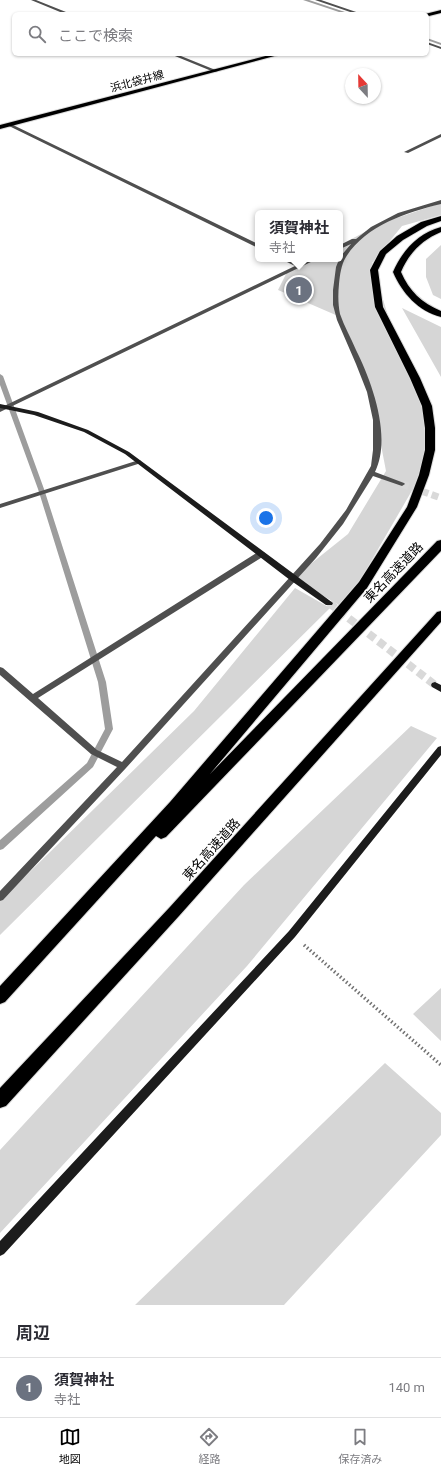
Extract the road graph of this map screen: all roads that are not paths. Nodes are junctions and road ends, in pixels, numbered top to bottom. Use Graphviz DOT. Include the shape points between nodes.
graph roads {
  1 [pos="33,0"];
  2 [pos="317,0"];
  3 [pos="441,11"];
  4 [pos="64,12"];
  5 [pos="354,12"];
  6 [pos="429,14"];
  7 [pos="429,44"];
  8 [pos="441,48"];
  9 [pos="177,56"];
  10 [pos="272,56"];
  11 [pos="216,71"];
  12 [pos="11,125"];
  13 [pos="1,126"];
  14 [pos="441,135"];
  15 [pos="406,152"];
  16 [pos="441,202"];
  17 [pos="441,218"];
  18 [pos="441,229"];
  19 [pos="364,236"];
  20 [pos="255,245"];
  21 [pos="343,246"];
  22 [pos="343,257"];
  23 [pos="290,262"];
  24 [pos="308,262"];
  25 [pos="341,262"];
  26 [pos="299,266"];
  27 [pos="441,314"];
  28 [pos="2,408"];
  29 [pos="139,462"];
  30 [pos="371,473"];
  31 [pos="402,484"];
  32 [pos="0,506"];
  33 [pos="441,544"];
  34 [pos="261,554"];
  35 [pos="293,578"];
  36 [pos="329,603"];
  37 [pos="441,615"];
  38 [pos="0,670"];
  39 [pos="32,698"];
  40 [pos="441,749"];
  41 [pos="123,766"];
  42 [pos="0,897"];
  43 [pos="0,998"];
  44 [pos="0,1100"];
  45 [pos="0,1250"];
  1 -- 4 [label="street"];
  2 -- 5 [label="street"];
  3 -- 6 [label="main road"];
  7 -- 8 [label="street"];
  9 -- 11 [label="street"];
  10 -- 11 [label="main road, 浜北袋井線"];
  11 -- 12 [label="main road, 浜北袋井線"];
  12 -- 13 [label="main road, 浜北袋井線"];
  12 -- 20 [label="street"];
  14 -- 15 [label="street"];
  16 -- 19 [label="street" via="423,206 382,223"];
  17 -- 43 [label="highway" via="424,224 400,238 384,253 374,270 379,307 427,406 430,450 412,507 363,585 175,806"];
  18 -- 27 [label="highway" via="415,243 402,258 397,272 402,285 416,301"];
  19 -- 21 [label="street"];
  19 -- 22 [label="street"];
  23 -- 26 [label="street"];
  24 -- 26 [label="street"];
  25 -- 30 [label="street" via="335,296 338,316 375,405 377,432 374,467"];
  26 -- 28 [label="street"];
  28 -- 29 [label="street" via="36,413 86,431"];
  29 -- 32 [label="street"];
  29 -- 34 [label="street"];
  30 -- 31 [label="street"];
  30 -- 35 [label="street" via="355,502 320,551"];
  33 -- 43 [label="highway, 東名高速道路"];
  34 -- 35 [label="street"];
  34 -- 39 [label="street"];
  35 -- 36 [label="street"];
  35 -- 41 [label="street"];
  37 -- 44 [label="highway, 東名高速道路" via="174,912"];
  38 -- 39 [label="street"];
  39 -- 41 [label="street" via="94,752"];
  40 -- 45 [label="street" via="292,934"];
  41 -- 42 [label="street"];
}
